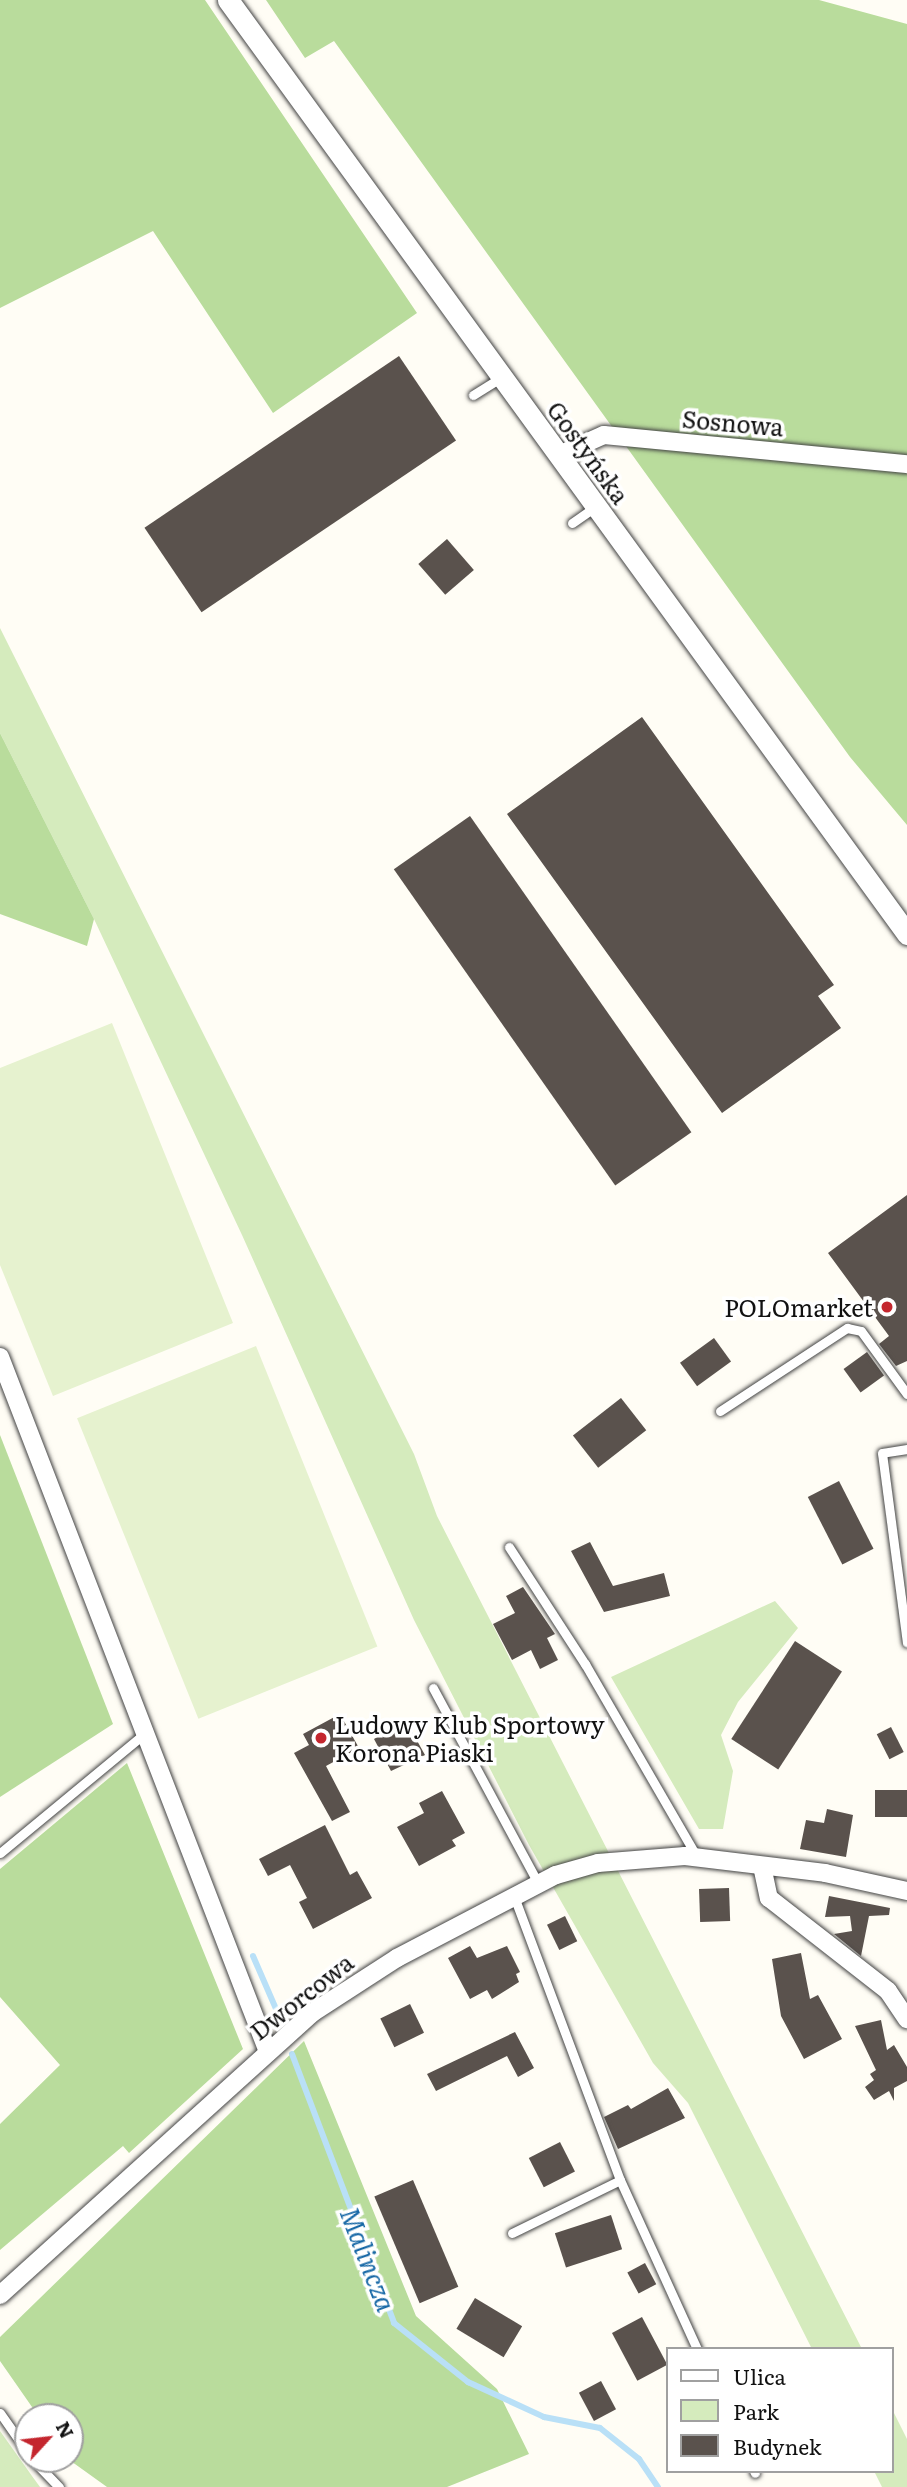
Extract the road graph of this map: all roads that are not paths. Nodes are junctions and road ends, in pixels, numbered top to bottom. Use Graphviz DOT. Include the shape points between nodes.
graph roads {
  1 [pos="228,0"];
  2 [pos="502,377"];
  3 [pos="473,395"];
  4 [pos="559,455"];
  5 [pos="907,464"];
  6 [pos="596,506"];
  7 [pos="572,523"];
  8 [pos="907,934"];
  9 [pos="0,1357"];
  10 [pos="907,1394"];
  11 [pos="720,1411"];
  12 [pos="907,1449"];
  13 [pos="509,1547"];
  14 [pos="906,1602"];
  15 [pos="907,1642"];
  16 [pos="433,1688"];
  17 [pos="145,1733"];
  18 [pos="0,1853"];
  19 [pos="697,1857"];
  20 [pos="762,1866"];
  21 [pos="538,1884"];
  22 [pos="907,1891"];
  23 [pos="513,1894"];
  24 [pos="907,2019"];
  25 [pos="268,2052"];
  26 [pos="620,2180"];
  27 [pos="512,2233"];
  28 [pos="0,2295"];
  29 [pos="696,2347"];
  30 [pos="0,2413"];
  31 [pos="14,2433"];
  32 [pos="46,2473"];
  33 [pos="59,2487"];
  1 -- 2 [label="street, Gostyńska"];
  2 -- 3 [label="lane"];
  2 -- 4 [label="street, Gostyńska"];
  4 -- 5 [label="street, Sosnowa" via="604,435"];
  4 -- 6 [label="street, Gostyńska"];
  6 -- 7 [label="lane"];
  6 -- 8 [label="street, Gostyńska"];
  9 -- 17 [label="street"];
  10 -- 11 [label="lane" via="861,1331 847,1328"];
  12 -- 14 [label="lane" via="882,1453"];
  13 -- 19 [label="lane" via="585,1664"];
  14 -- 15 [label="lane"];
  16 -- 21 [label="lane"];
  17 -- 18 [label="lane"];
  17 -- 25 [label="street"];
  19 -- 20 [label="street, Dworcowa"];
  19 -- 21 [label="street, Dworcowa" via="648,1856 598,1863"];
  20 -- 22 [label="street, Dworcowa" via="825,1873"];
  20 -- 24 [label="street" via="769,1898 888,1991"];
  21 -- 23 [label="street, Dworcowa"];
  23 -- 25 [label="street, Dworcowa" via="354,1983"];
  23 -- 26 [label="lane"];
  25 -- 28 [label="street, Dworcowa"];
  26 -- 27 [label="lane"];
  26 -- 29 [label="lane"];
  30 -- 31 [label="lane"];
  32 -- 33 [label="lane"];
}
